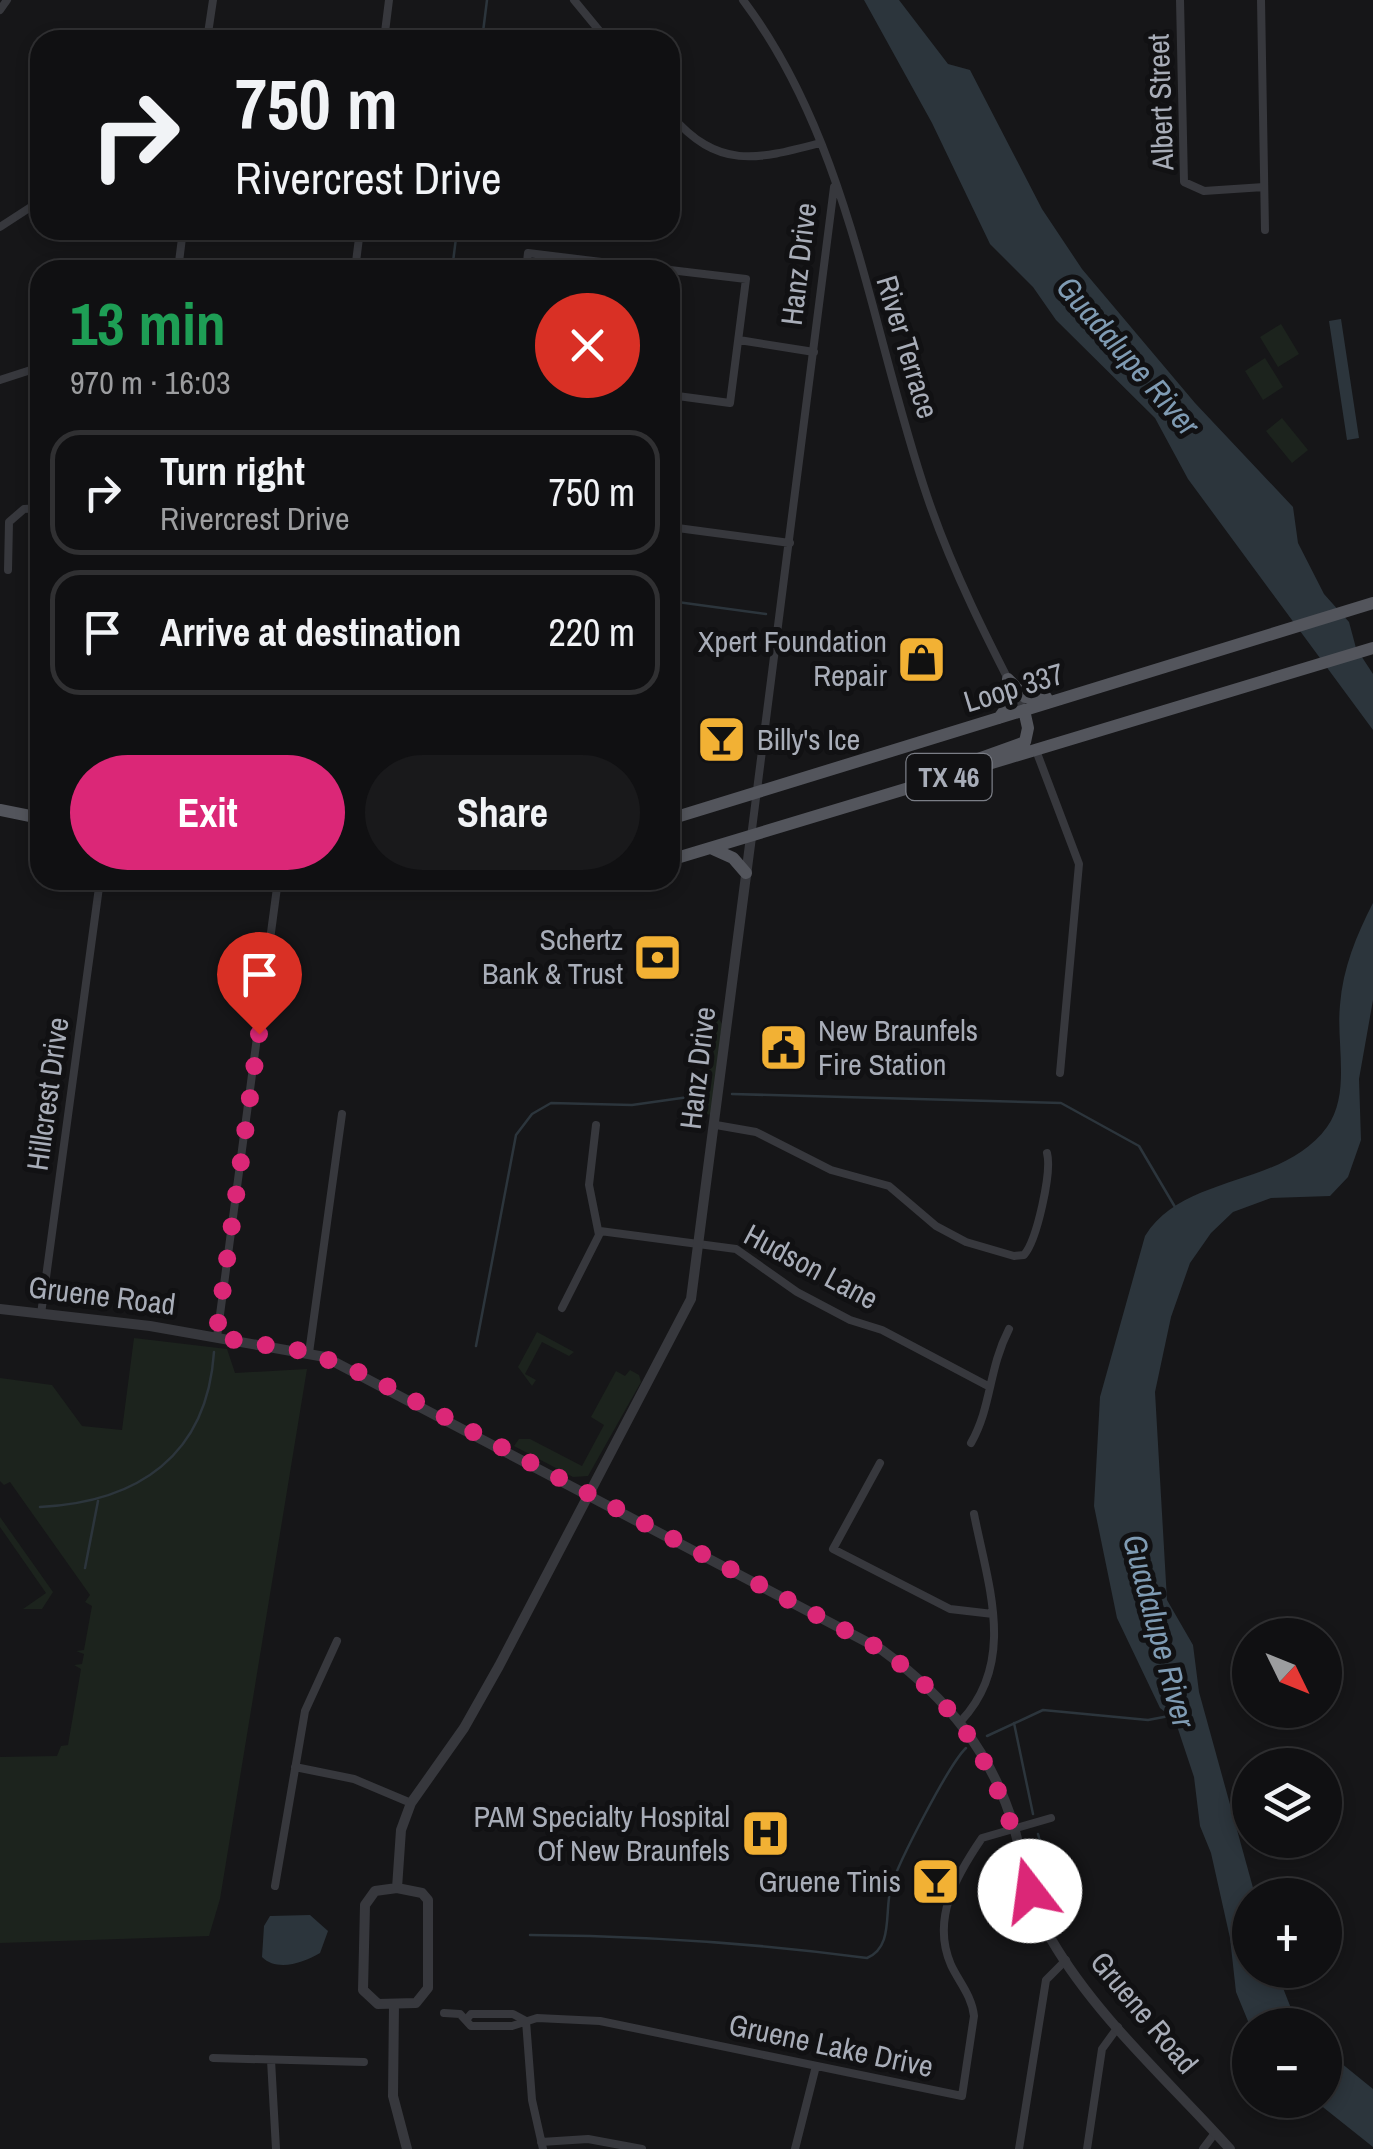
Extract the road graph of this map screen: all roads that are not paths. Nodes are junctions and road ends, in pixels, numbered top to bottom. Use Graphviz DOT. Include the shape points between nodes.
graph roads {
  1 [pos="8,0"];
  2 [pos="212,0"];
  3 [pos="389,0"];
  4 [pos="574,0"];
  5 [pos="743,0"];
  6 [pos="1180,0"];
  7 [pos="1261,0"];
  8 [pos="0,10"];
  9 [pos="209,30"];
  10 [pos="385,30"];
  11 [pos="600,30"];
  12 [pos="680,124"];
  13 [pos="820,143"];
  14 [pos="834,183"];
  15 [pos="1264,188"];
  16 [pos="30,207"];
  17 [pos="0,226"];
  18 [pos="1265,230"];
  19 [pos="527,260"];
  20 [pos="580,260"];
  21 [pos="680,272"];
  22 [pos="739,340"];
  23 [pos="814,352"];
  24 [pos="30,370"];
  25 [pos="0,380"];
  26 [pos="680,396"];
  27 [pos="30,509"];
  28 [pos="680,528"];
  29 [pos="790,544"];
  30 [pos="8,570"];
  31 [pos="1371,603"];
  32 [pos="1373,648"];
  33 [pos="1130,678"];
  34 [pos="1008,680"];
  35 [pos="1024,710"];
  36 [pos="999,718"];
  37 [pos="1037,752"];
  38 [pos="920,786"];
  39 [pos="760,790"];
  40 [pos="0,810"];
  41 [pos="30,816"];
  42 [pos="680,816"];
  43 [pos="751,837"];
  44 [pos="713,849"];
  45 [pos="680,857"];
  46 [pos="746,873"];
  47 [pos="99,890"];
  48 [pos="277,890"];
  49 [pos="1060,1073"];
  50 [pos="342,1114"];
  51 [pos="596,1124"];
  52 [pos="716,1124"];
  53 [pos="1046,1153"];
  54 [pos="600,1231"];
  55 [pos="700,1244"];
  56 [pos="562,1308"];
  57 [pos="0,1309"];
  58 [pos="41,1314"];
  59 [pos="1009,1328"];
  60 [pos="216,1337"];
  61 [pos="309,1352"];
  62 [pos="988,1386"];
  63 [pos="972,1443"];
  64 [pos="880,1463"];
  65 [pos="586,1495"];
  66 [pos="974,1514"];
  67 [pos="993,1614"];
  68 [pos="337,1641"];
  69 [pos="961,1721"];
  70 [pos="295,1767"];
  71 [pos="411,1803"];
  72 [pos="1051,1818"];
  73 [pos="1014,1826"];
  74 [pos="275,1886"];
  75 [pos="397,1888"];
  76 [pos="1066,1960"];
  77 [pos="394,2005"];
  78 [pos="444,2013"];
  79 [pos="526,2021"];
  80 [pos="1118,2027"];
  81 [pos="213,2058"];
  82 [pos="271,2060"];
  83 [pos="364,2062"];
  84 [pos="816,2066"];
  85 [pos="1216,2133"];
  86 [pos="542,2145"];
  87 [pos="276,2149"];
  88 [pos="407,2149"];
  89 [pos="642,2149"];
  90 [pos="796,2149"];
  91 [pos="1019,2149"];
  92 [pos="1086,2149"];
  93 [pos="1203,2149"];
  94 [pos="1230,2149"];
  1 -- 8 [label="street"];
  2 -- 9 [label="street"];
  3 -- 10 [label="street"];
  4 -- 11 [label="street"];
  5 -- 13 [label="street, River Terrace" via="778,52"];
  6 -- 15 [label="street, Albert Street" via="1184,182 1204,190"];
  7 -- 15 [label="street"];
  12 -- 13 [label="street" via="728,155 768,157"];
  13 -- 14 [label="street, River Terrace"];
  14 -- 23 [label="street, Hanz Drive"];
  14 -- 34 [label="street, River Terrace" via="926,494"];
  15 -- 18 [label="street"];
  16 -- 17 [label="street"];
  19 -- 20 [label="street" via="528,254"];
  21 -- 22 [label="street" via="746,280"];
  22 -- 23 [label="street"];
  22 -- 26 [label="street" via="730,403"];
  23 -- 29 [label="street, Hanz Drive"];
  24 -- 25 [label="street"];
  27 -- 30 [label="street" via="9,522"];
  28 -- 29 [label="street"];
  29 -- 39 [label="street, Hanz Drive"];
  31 -- 33 [label="main road, Loop 337 / TX 46"];
  32 -- 37 [label="main road, TX 46"];
  33 -- 34 [label="main road" via="1118,675 1036,700"];
  33 -- 35 [label="main road, Loop 337 / TX 46"];
  34 -- 35 [label="street, River Terrace"];
  34 -- 36 [label="main road" via="1007,707"];
  35 -- 36 [label="main road, Loop 337 / TX 46"];
  35 -- 38 [label="main road" via="1028,728 1020,746 934,773"];
  36 -- 39 [label="main road, Loop 337 / TX 46"];
  37 -- 38 [label="main road, TX 46"];
  37 -- 49 [label="street" via="1079,864"];
  38 -- 43 [label="main road, TX 46"];
  39 -- 42 [label="main road, Loop 337 / TX 46"];
  39 -- 43 [label="street, Hanz Drive"];
  40 -- 41 [label="main road"];
  43 -- 44 [label="main road, TX 46"];
  43 -- 46 [label="street, Hanz Drive"];
  44 -- 45 [label="main road, TX 46"];
  44 -- 46 [label="main road"];
  46 -- 52 [label="street, Hanz Drive"];
  47 -- 58 [label="street, Hillcrest Drive"];
  48 -- 60 [label="street"];
  50 -- 61 [label="street"];
  51 -- 54 [label="street" via="589,1180"];
  52 -- 53 [label="street" via="756,1132 831,1170 888,1186 940,1229 1014,1256 1031,1243 1048,1173"];
  52 -- 55 [label="street, Hanz Drive"];
  54 -- 55 [label="street, Hudson Lane"];
  54 -- 56 [label="street"];
  55 -- 62 [label="street, Hudson Lane" via="738,1250 796,1292"];
  55 -- 65 [label="street, Hanz Drive" via="686,1312"];
  57 -- 58 [label="street, Gruene Road"];
  58 -- 60 [label="street, Gruene Road"];
  59 -- 62 [label="street"];
  60 -- 61 [label="street, Gruene Road"];
  61 -- 65 [label="street, Gruene Road" via="368,1376"];
  62 -- 63 [label="street"];
  64 -- 67 [label="street" via="833,1548 950,1608"];
  65 -- 69 [label="street, Gruene Road" via="882,1650"];
  65 -- 71 [label="street, Hanz Drive" via="464,1728"];
  66 -- 67 [label="street"];
  67 -- 69 [label="street" via="995,1662"];
  68 -- 70 [label="street" via="308,1698"];
  69 -- 73 [label="street, Gruene Road" via="994,1774"];
  70 -- 71 [label="street" via="354,1778"];
  70 -- 74 [label="street"];
  71 -- 75 [label="street, Hanz Drive"];
  72 -- 73 [label="street, Gruene Lake Drive"];
  73 -- 76 [label="street, Gruene Road" via="1040,1920"];
  73 -- 84 [label="street, Gruene Lake Drive" via="982,1838 947,1900 945,1948 974,2016 962,2096"];
  75 -- 77 [label="street" via="376,1891 365,1906 364,1994"];
  75 -- 77 [label="street" via="428,1900 428,1988 419,2001"];
  76 -- 80 [label="street, Gruene Road"];
  76 -- 91 [label="street" via="1043,1990"];
  77 -- 88 [label="street" via="393,2096"];
  78 -- 79 [label="street, Gruene Lake Drive"];
  79 -- 84 [label="street, Gruene Lake Drive" via="615,2023"];
  79 -- 86 [label="street"];
  80 -- 85 [label="street, Gruene Road"];
  80 -- 92 [label="street" via="1102,2049"];
  81 -- 82 [label="street"];
  82 -- 83 [label="street"];
  82 -- 87 [label="street"];
  84 -- 90 [label="street"];
  85 -- 93 [label="street"];
  85 -- 94 [label="street, Gruene Road"];
  86 -- 89 [label="street" via="588,2139"];
}
